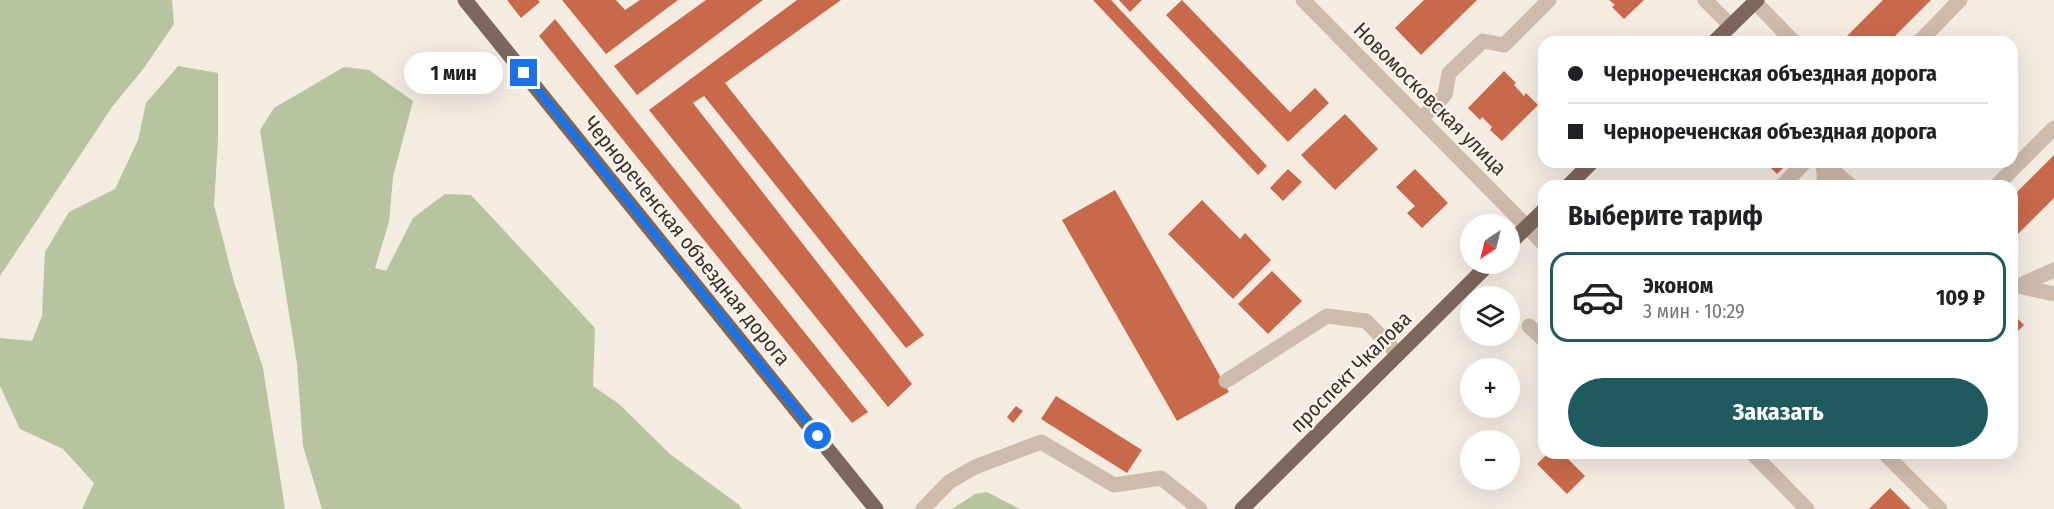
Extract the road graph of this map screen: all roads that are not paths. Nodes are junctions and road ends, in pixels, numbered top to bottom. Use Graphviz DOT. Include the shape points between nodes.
graph roads {
  1 [pos="465,0"];
  2 [pos="1303,0"];
  3 [pos="1549,0"];
  4 [pos="1706,0"];
  5 [pos="1960,0"];
  6 [pos="1756,1"];
  7 [pos="1731,26"];
  8 [pos="1720,36"];
  9 [pos="1788,36"];
  10 [pos="1925,36"];
  11 [pos="1421,119"];
  12 [pos="2054,128"];
  13 [pos="2018,163"];
  14 [pos="1586,168"];
  15 [pos="1799,168"];
  16 [pos="1830,168"];
  17 [pos="2013,168"];
  18 [pos="1574,180"];
  19 [pos="1788,180"];
  20 [pos="1844,180"];
  21 [pos="2001,180"];
  22 [pos="1538,216"];
  23 [pos="1526,227"];
  24 [pos="1520,233"];
  25 [pos="1538,238"];
  26 [pos="2054,270"];
  27 [pos="1479,274"];
  28 [pos="2018,287"];
  29 [pos="2018,288"];
  30 [pos="2054,294"];
  31 [pos="1529,326"];
  32 [pos="1538,334"];
  33 [pos="1398,354"];
  34 [pos="1226,381"];
  35 [pos="1758,459"];
  36 [pos="1890,459"];
  37 [pos="876,509"];
  38 [pos="923,509"];
  39 [pos="1200,509"];
  40 [pos="1242,509"];
  41 [pos="1807,509"];
  42 [pos="1940,509"];
  1 -- 37 [label="main road, Чернореченская объездная дорога"];
  2 -- 11 [label="street, Новомосковская улица"];
  3 -- 11 [label="street" via="1504,45 1483,41 1449,73 1445,95"];
  4 -- 7 [label="street"];
  5 -- 10 [label="street"];
  6 -- 7 [label="main road"];
  6 -- 9 [label="street"];
  7 -- 8 [label="main road"];
  11 -- 23 [label="street, Новомосковская улица"];
  12 -- 13 [label="street"];
  14 -- 18 [label="main road"];
  15 -- 19 [label="street"];
  16 -- 20 [label="street"];
  17 -- 21 [label="street"];
  22 -- 23 [label="main road"];
  23 -- 24 [label="main road"];
  23 -- 25 [label="street, Новомосковская улица"];
  26 -- 28 [label="street"];
  27 -- 33 [label="main road, проспект Чкалова"];
  29 -- 30 [label="street"];
  31 -- 32 [label="street"];
  33 -- 34 [label="street" via="1366,321 1327,316"];
  33 -- 40 [label="main road, проспект Чкалова"];
  35 -- 41 [label="street"];
  36 -- 42 [label="street"];
  38 -- 39 [label="street" via="949,482 975,466 1041,442 1114,485 1161,478"];
}
